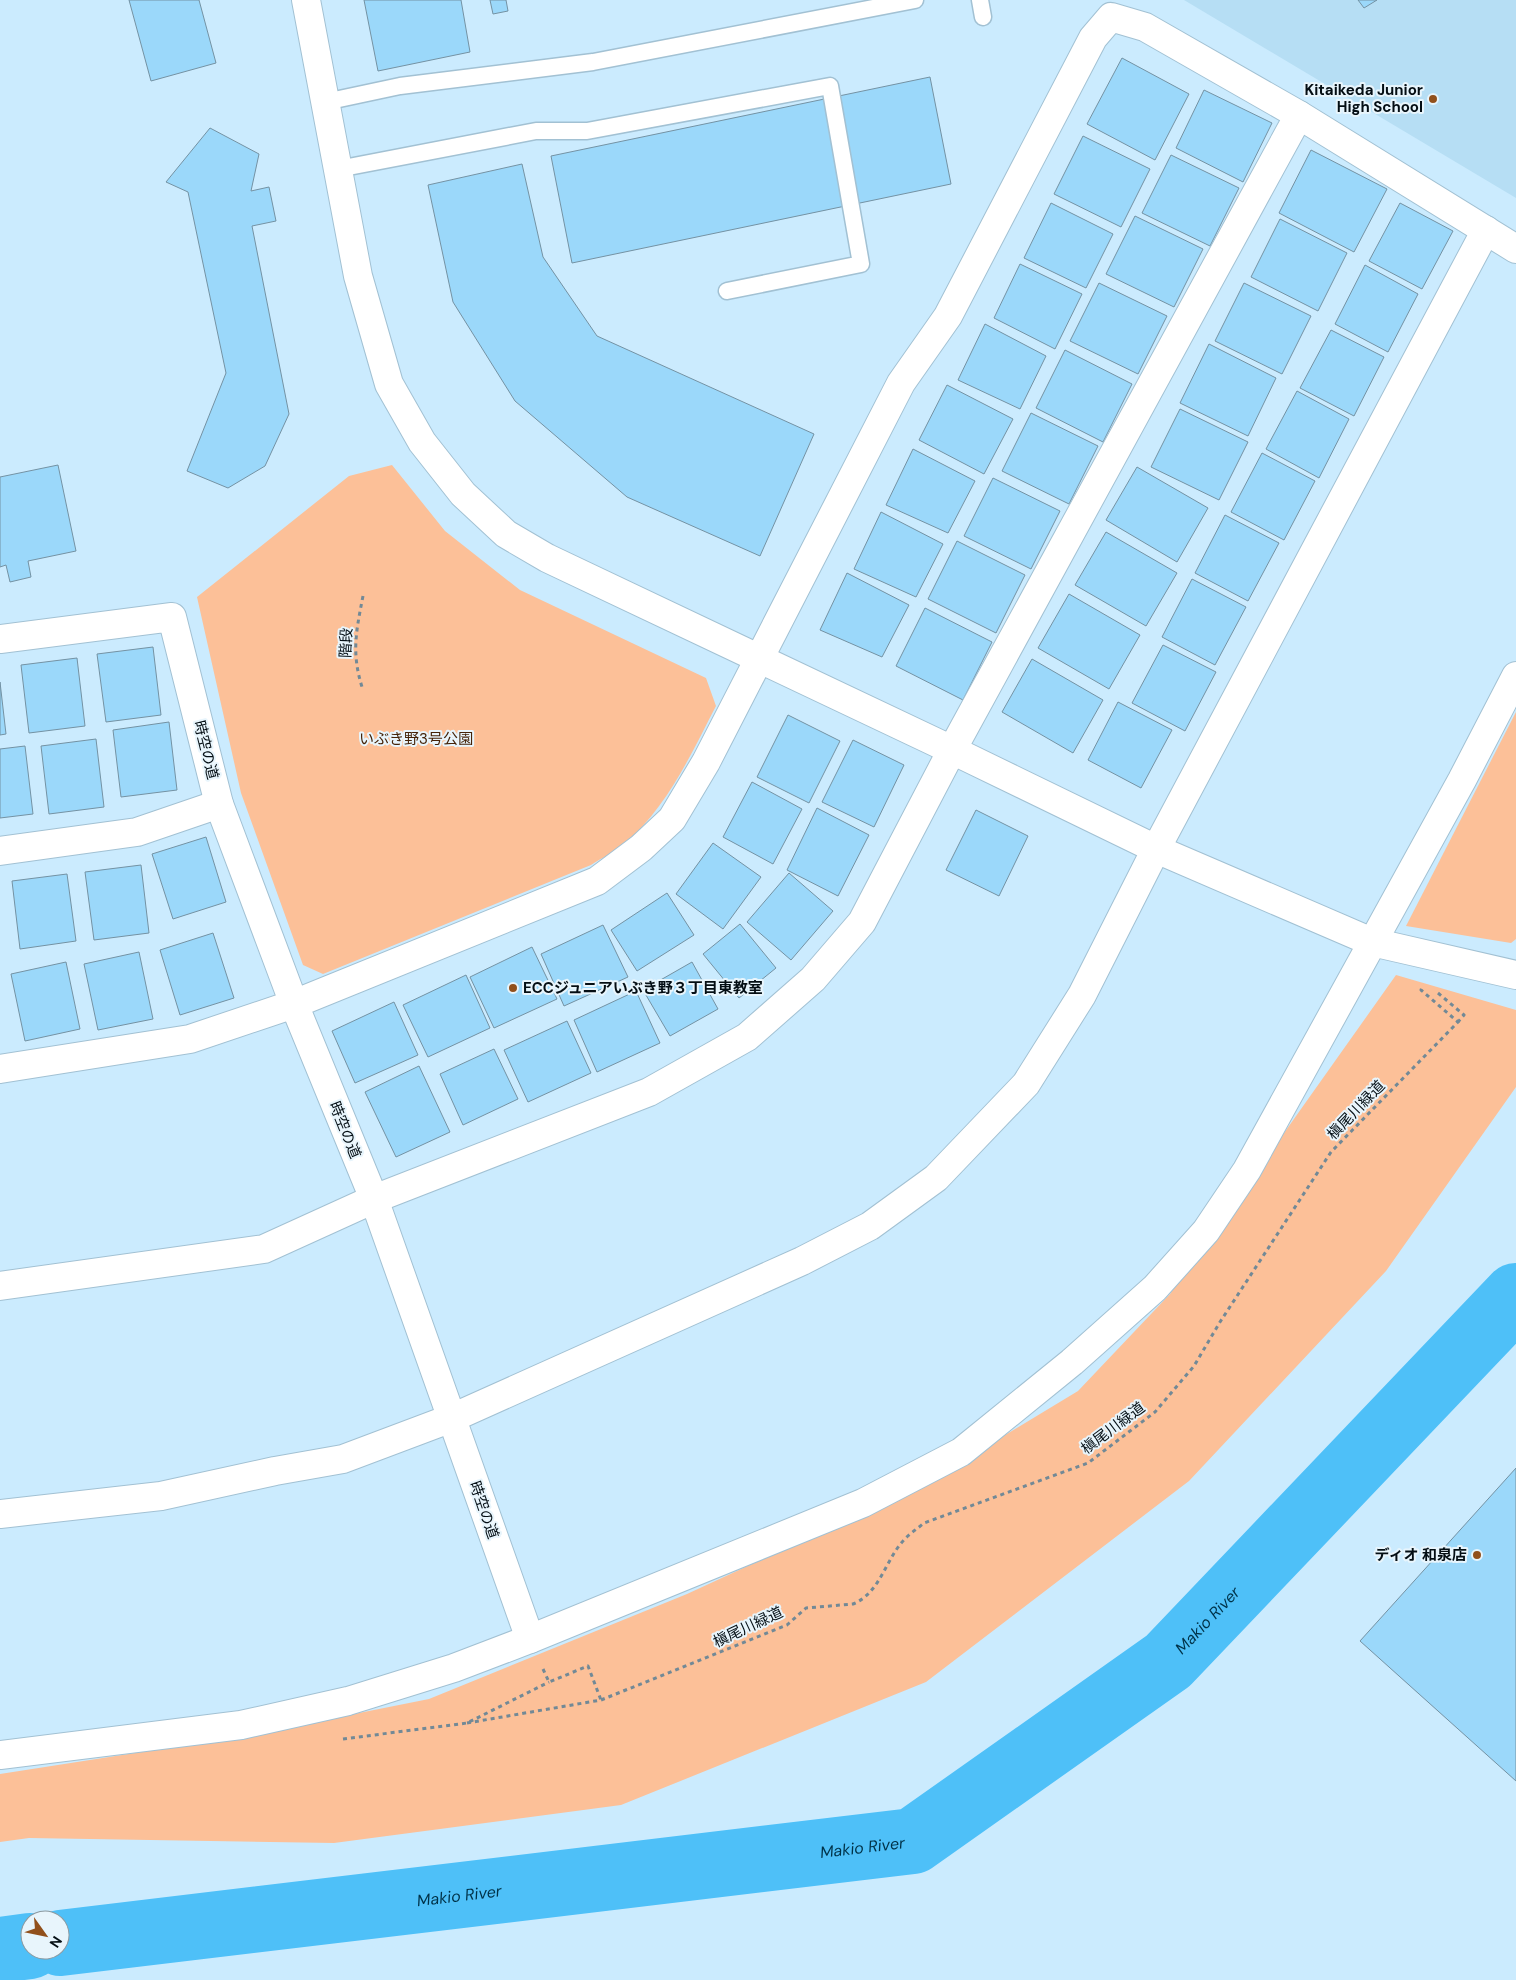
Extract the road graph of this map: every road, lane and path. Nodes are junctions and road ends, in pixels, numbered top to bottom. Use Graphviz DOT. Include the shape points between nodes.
graph roads {
  1 [pos="306,0"];
  2 [pos="916,0"];
  3 [pos="980,0"];
  4 [pos="983,17"];
  5 [pos="325,102"];
  6 [pos="1299,115"];
  7 [pos="338,169"];
  8 [pos="1486,230"];
  9 [pos="1516,248"];
  10 [pos="727,291"];
  11 [pos="363,596"];
  12 [pos="0,639"];
  13 [pos="758,659"];
  14 [pos="1516,676"];
  15 [pos="363,690"];
  16 [pos="952,750"];
  17 [pos="219,804"];
  18 [pos="1156,849"];
  19 [pos="0,851"];
  20 [pos="1372,942"];
  21 [pos="1516,975"];
  22 [pos="1422,984"];
  23 [pos="1436,991"];
  24 [pos="294,1004"];
  25 [pos="1458,1022"];
  26 [pos="0,1069"];
  27 [pos="374,1200"];
  28 [pos="0,1286"];
  29 [pos="452,1418"];
  30 [pos="0,1514"];
  31 [pos="530,1639"];
  32 [pos="602,1700"];
  33 [pos="467,1723"];
  34 [pos="0,1754"];
  1 -- 5 [label="street"];
  2 -- 5 [label="lane" via="593,62 400,86"];
  3 -- 4 [label="lane"];
  5 -- 7 [label="street"];
  6 -- 8 [label="street"];
  6 -- 13 [label="street" via="1145,27 1111,17 1093,38 948,316 901,384"];
  6 -- 16 [label="street"];
  7 -- 10 [label="lane" via="536,131 587,131 830,86 861,264"];
  7 -- 13 [label="street" via="358,276 389,384 422,442 462,494 506,534 547,558"];
  8 -- 9 [label="street"];
  8 -- 18 [label="street"];
  11 -- 15 [label="path, 階段" via="355,644 356,669"];
  12 -- 17 [label="street, 時空の道" via="172,617"];
  13 -- 16 [label="street"];
  13 -- 24 [label="street" via="706,762 672,819 598,881"];
  14 -- 20 [label="street"];
  16 -- 18 [label="street"];
  16 -- 27 [label="street" via="862,922 813,979 747,1037 649,1092"];
  17 -- 19 [label="street" via="137,832"];
  17 -- 24 [label="street, 時空の道"];
  18 -- 20 [label="street"];
  18 -- 29 [label="street" via="1082,995 1026,1084 936,1178 870,1226 802,1261"];
  20 -- 21 [label="street"];
  20 -- 31 [label="street" via="1247,1170 1206,1231 1154,1288 1072,1362 961,1452 863,1503"];
  22 -- 25 [label="path" via="1421,990"];
  23 -- 25 [label="path" via="1464,1015"];
  24 -- 26 [label="street" via="190,1039"];
  24 -- 27 [label="street, 時空の道"];
  25 -- 32 [label="path, 槇尾川緑道" via="1331,1152 1194,1366 1155,1412 1088,1462 924,1523 903,1541 875,1586 861,1601 806,1608 787,1624"];
  27 -- 28 [label="street" via="264,1249"];
  27 -- 29 [label="street, 時空の道"];
  29 -- 30 [label="street" via="342,1459 161,1496"];
  29 -- 31 [label="street, 時空の道"];
  31 -- 32 [label="path" via="549,1682 588,1666"];
  31 -- 34 [label="street" via="454,1668 348,1701 241,1725"];
  32 -- 33 [label="path, 槇尾川緑道"];
}
